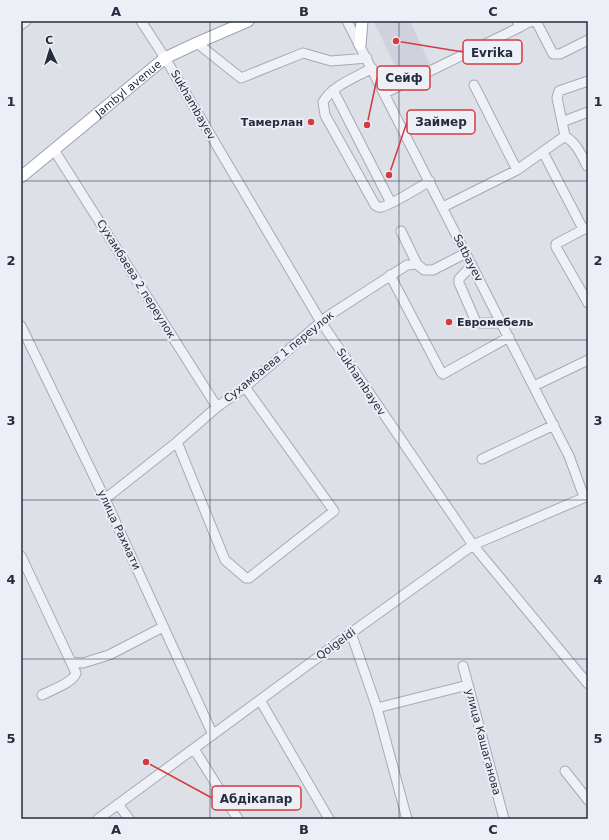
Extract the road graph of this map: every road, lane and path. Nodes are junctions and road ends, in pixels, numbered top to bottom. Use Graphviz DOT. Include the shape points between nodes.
graph roads {
  1 [pos="26,21"];
  2 [pos="141,21"];
  3 [pos="248,21"];
  4 [pos="347,21"];
  5 [pos="362,21"];
  6 [pos="519,24"];
  7 [pos="21,25"];
  8 [pos="588,40"];
  9 [pos="197,43"];
  10 [pos="360,45"];
  11 [pos="166,58"];
  12 [pos="366,58"];
  13 [pos="372,68"];
  14 [pos="588,80"];
  15 [pos="474,85"];
  16 [pos="333,90"];
  17 [pos="385,93"];
  18 [pos="588,112"];
  19 [pos="562,122"];
  20 [pos="565,136"];
  21 [pos="54,150"];
  22 [pos="542,152"];
  23 [pos="588,167"];
  24 [pos="518,170"];
  25 [pos="21,177"];
  26 [pos="430,182"];
  27 [pos="390,204"];
  28 [pos="443,207"];
  29 [pos="586,228"];
  30 [pos="401,230"];
  31 [pos="466,253"];
  32 [pos="417,264"];
  33 [pos="472,265"];
  34 [pos="390,275"];
  35 [pos="588,303"];
  36 [pos="321,322"];
  37 [pos="502,323"];
  38 [pos="21,326"];
  39 [pos="509,337"];
  40 [pos="588,360"];
  41 [pos="534,386"];
  42 [pos="245,387"];
  43 [pos="217,407"];
  44 [pos="554,425"];
  45 [pos="177,442"];
  46 [pos="482,459"];
  47 [pos="587,497"];
  48 [pos="105,499"];
  49 [pos="472,545"];
  50 [pos="21,556"];
  51 [pos="164,627"];
  52 [pos="351,633"];
  53 [pos="71,662"];
  54 [pos="462,666"];
  55 [pos="588,684"];
  56 [pos="468,685"];
  57 [pos="42,695"];
  58 [pos="260,700"];
  59 [pos="377,708"];
  60 [pos="213,735"];
  61 [pos="194,749"];
  62 [pos="565,771"];
  63 [pos="588,800"];
  64 [pos="118,804"];
  65 [pos="98,819"];
  66 [pos="129,819"];
  67 [pos="238,819"];
  68 [pos="329,819"];
  69 [pos="407,819"];
  70 [pos="504,819"];
  1 -- 7 [label="street"];
  2 -- 11 [label="street, Sukhambayev"];
  3 -- 9 [label="main road, Jambyl avenue"];
  4 -- 10 [label="street, Satbayev"];
  5 -- 10 [label="main road"];
  6 -- 8 [label="street" via="536,21 553,54 560,54"];
  6 -- 17 [label="street"];
  9 -- 11 [label="main road, Jambyl avenue"];
  9 -- 12 [label="street" via="241,78 303,53 331,60"];
  10 -- 12 [label="street, Satbayev"];
  11 -- 21 [label="main road, Jambyl avenue"];
  11 -- 36 [label="street, Sukhambayev"];
  12 -- 13 [label="street, Satbayev"];
  13 -- 16 [label="street"];
  13 -- 17 [label="street, Satbayev"];
  14 -- 19 [label="street" via="559,91 557,98"];
  15 -- 24 [label="street"];
  16 -- 27 [label="street"];
  16 -- 27 [label="street" via="323,102 325,115 375,205 382,207"];
  17 -- 26 [label="street, Satbayev"];
  18 -- 19 [label="street"];
  19 -- 20 [label="street"];
  20 -- 22 [label="street"];
  20 -- 23 [label="street" via="578,148"];
  21 -- 25 [label="main road, Jambyl avenue"];
  21 -- 43 [label="street, Сухамбаева 2 переулок"];
  22 -- 24 [label="street"];
  22 -- 29 [label="street"];
  24 -- 28 [label="street"];
  26 -- 27 [label="street"];
  26 -- 28 [label="street, Satbayev"];
  28 -- 31 [label="street, Satbayev"];
  29 -- 35 [label="street" via="556,244 556,247"];
  30 -- 32 [label="street"];
  31 -- 32 [label="street" via="433,270 424,270"];
  31 -- 33 [label="street, Satbayev"];
  32 -- 34 [label="street, Сухамбаева 1 переулок" via="407,265"];
  33 -- 37 [label="street, Satbayev"];
  33 -- 37 [label="street" via="459,279 459,283 476,322"];
  34 -- 36 [label="street, Сухамбаева 1 переулок"];
  34 -- 39 [label="street" via="443,374"];
  36 -- 42 [label="street, Сухамбаева 1 переулок"];
  36 -- 49 [label="street, Sukhambayev"];
  37 -- 39 [label="street, Satbayev"];
  38 -- 48 [label="street, улица Рахмати"];
  39 -- 41 [label="street, Satbayev"];
  40 -- 41 [label="street"];
  41 -- 44 [label="street, Satbayev"];
  42 -- 43 [label="street, Сухамбаева 1 переулок"];
  42 -- 45 [label="street" via="334,511 249,578 225,560"];
  43 -- 45 [label="street, Сухамбаева 1 переулок"];
  44 -- 46 [label="street"];
  44 -- 47 [label="street, Satbayev"];
  45 -- 48 [label="street, Сухамбаева 1 переулок"];
  47 -- 49 [label="street, Qoigeldi"];
  48 -- 51 [label="street, улица Рахмати"];
  49 -- 52 [label="street, Qoigeldi"];
  49 -- 55 [label="street, Sukhambayev"];
  50 -- 53 [label="street"];
  51 -- 53 [label="street" via="109,655 83,663"];
  51 -- 60 [label="street, улица Рахмати"];
  52 -- 58 [label="street, Qoigeldi"];
  52 -- 59 [label="street"];
  53 -- 57 [label="street" via="75,676"];
  54 -- 56 [label="street, улица Кашаганова"];
  56 -- 59 [label="street"];
  56 -- 70 [label="street, улица Кашаганова"];
  58 -- 60 [label="street, Qoigeldi"];
  58 -- 68 [label="street"];
  59 -- 69 [label="street"];
  60 -- 61 [label="street, Qoigeldi"];
  61 -- 64 [label="street, Qoigeldi"];
  61 -- 67 [label="street"];
  62 -- 63 [label="street"];
  64 -- 65 [label="street, Qoigeldi"];
  64 -- 66 [label="street"];
}
